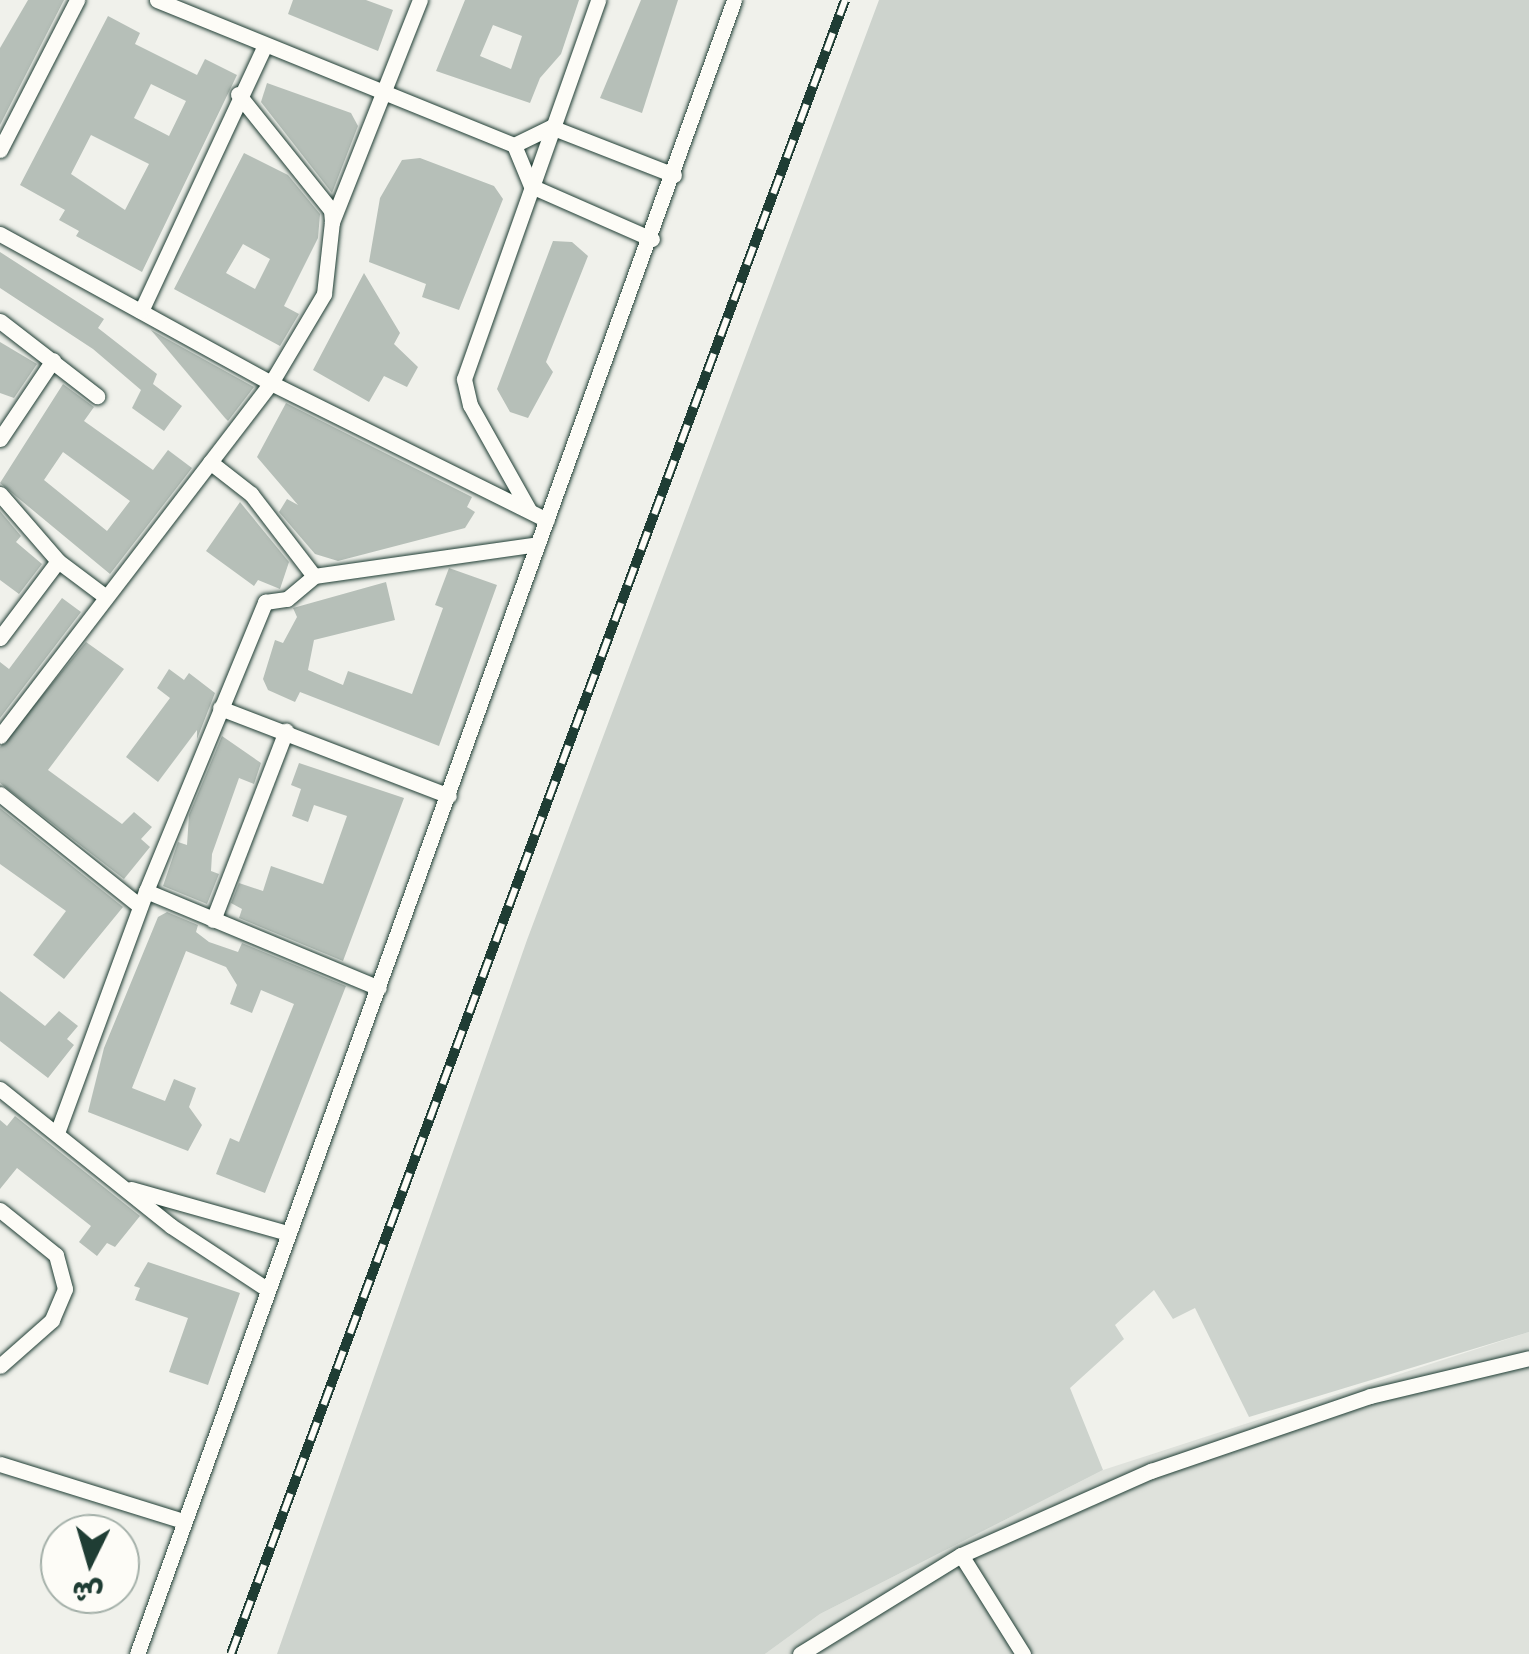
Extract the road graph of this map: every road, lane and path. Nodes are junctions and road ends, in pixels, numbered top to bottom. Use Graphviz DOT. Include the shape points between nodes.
graph roads {
  1 [pos="77,0"];
  2 [pos="157,0"];
  3 [pos="420,0"];
  4 [pos="598,0"];
  5 [pos="734,0"];
  6 [pos="265,45"];
  7 [pos="238,94"];
  8 [pos="384,94"];
  9 [pos="551,127"];
  10 [pos="514,146"];
  11 [pos="0,150"];
  12 [pos="674,175"];
  13 [pos="531,186"];
  14 [pos="332,222"];
  15 [pos="0,234"];
  16 [pos="652,239"];
  17 [pos="140,311"];
  18 [pos="0,321"];
  19 [pos="52,360"];
  20 [pos="271,383"];
  21 [pos="97,396"];
  22 [pos="0,440"];
  23 [pos="210,462"];
  24 [pos="0,494"];
  25 [pos="529,510"];
  26 [pos="547,520"];
  27 [pos="538,544"];
  28 [pos="58,561"];
  29 [pos="314,576"];
  30 [pos="106,597"];
  31 [pos="0,638"];
  32 [pos="220,708"];
  33 [pos="286,732"];
  34 [pos="0,736"];
  35 [pos="0,794"];
  36 [pos="449,796"];
  37 [pos="143,899"];
  38 [pos="214,920"];
  39 [pos="379,988"];
  40 [pos="0,1089"];
  41 [pos="57,1134"];
  42 [pos="127,1188"];
  43 [pos="0,1210"];
  44 [pos="288,1233"];
  45 [pos="268,1290"];
  46 [pos="1529,1358"];
  47 [pos="0,1366"];
  48 [pos="0,1464"];
  49 [pos="180,1520"];
  50 [pos="961,1555"];
  51 [pos="137,1654"];
  52 [pos="800,1654"];
  53 [pos="1023,1654"];
  1 -- 11 [label="street"];
  2 -- 6 [label="street"];
  3 -- 8 [label="street"];
  4 -- 9 [label="street"];
  5 -- 12 [label="street"];
  6 -- 7 [label="street"];
  6 -- 8 [label="street"];
  7 -- 14 [label="street" via="331,210"];
  7 -- 17 [label="street"];
  8 -- 10 [label="street"];
  8 -- 14 [label="street"];
  9 -- 10 [label="street"];
  9 -- 12 [label="street"];
  9 -- 13 [label="street"];
  10 -- 13 [label="street"];
  12 -- 16 [label="street"];
  13 -- 16 [label="street"];
  13 -- 25 [label="street" via="464,379 470,405"];
  14 -- 20 [label="street" via="324,294"];
  15 -- 17 [label="street"];
  16 -- 26 [label="street"];
  17 -- 20 [label="street"];
  18 -- 19 [label="street"];
  19 -- 21 [label="street"];
  19 -- 22 [label="street"];
  20 -- 23 [label="street"];
  20 -- 25 [label="street"];
  23 -- 29 [label="street" via="250,494"];
  23 -- 30 [label="street"];
  24 -- 28 [label="street"];
  25 -- 26 [label="street"];
  26 -- 27 [label="street"];
  27 -- 29 [label="street"];
  27 -- 36 [label="street"];
  28 -- 30 [label="street"];
  28 -- 31 [label="street"];
  29 -- 32 [label="street" via="287,599 265,602"];
  30 -- 34 [label="street"];
  32 -- 33 [label="street"];
  32 -- 37 [label="street"];
  33 -- 36 [label="street"];
  33 -- 38 [label="street"];
  35 -- 37 [label="street"];
  36 -- 39 [label="street"];
  37 -- 38 [label="street"];
  37 -- 41 [label="street"];
  38 -- 39 [label="street"];
  39 -- 44 [label="street"];
  40 -- 41 [label="street"];
  41 -- 42 [label="street"];
  42 -- 44 [label="street"];
  42 -- 45 [label="street" via="194,1243"];
  43 -- 47 [label="street" via="56,1256 65,1289 52,1320"];
  44 -- 45 [label="street"];
  45 -- 49 [label="street"];
  46 -- 50 [label="street" via="1259,1431"];
  48 -- 49 [label="street"];
  49 -- 51 [label="street"];
  50 -- 52 [label="street"];
  50 -- 53 [label="street"];
}
